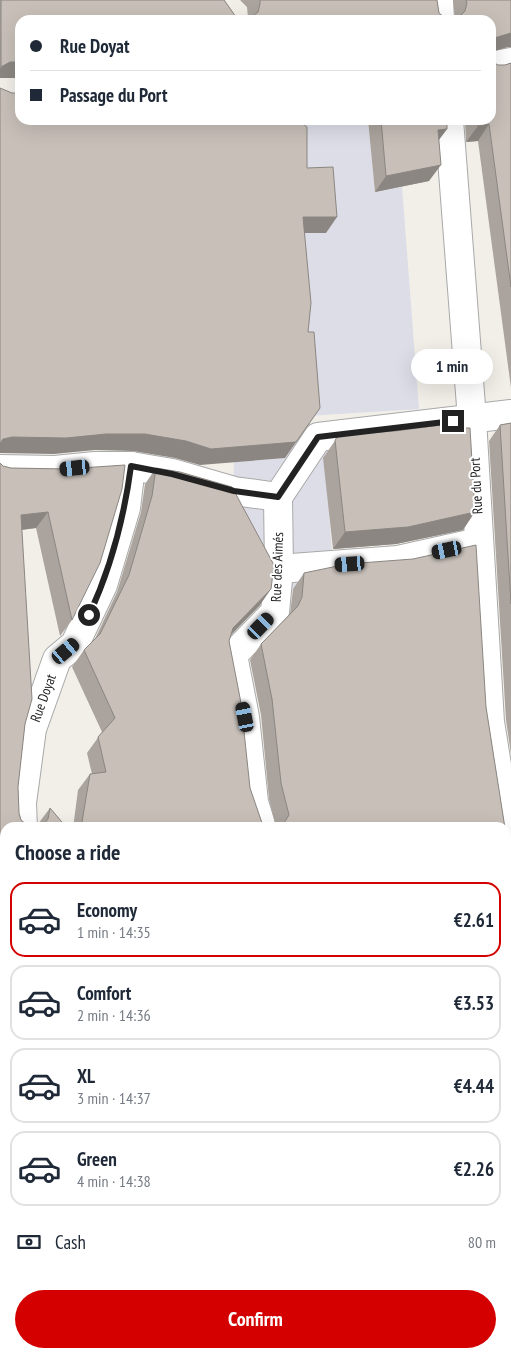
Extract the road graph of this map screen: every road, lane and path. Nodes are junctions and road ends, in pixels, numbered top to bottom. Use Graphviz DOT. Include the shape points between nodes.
graph roads {
  1 [pos="438,0"];
  2 [pos="440,15"];
  3 [pos="511,62"];
  4 [pos="496,65"];
  5 [pos="449,125"];
  6 [pos="511,414"];
  7 [pos="472,419"];
  8 [pos="131,466"];
  9 [pos="0,469"];
  10 [pos="278,497"];
  11 [pos="480,542"];
  12 [pos="279,569"];
  13 [pos="23,822"];
  14 [pos="260,822"];
  15 [pos="506,822"];
  1 -- 2 [label="street"];
  3 -- 4 [label="street"];
  5 -- 7 [label="street, Rue du Port"];
  6 -- 7 [label="street"];
  7 -- 10 [label="street" via="318,437"];
  7 -- 11 [label="street, Rue du Port"];
  8 -- 9 [label="street"];
  8 -- 10 [label="street" via="234,491"];
  8 -- 13 [label="street, Rue Doyat" via="126,508 103,585 75,644 57,659 32,729 22,803"];
  10 -- 12 [label="street, Rue des Aimés"];
  11 -- 12 [label="street" via="398,560"];
  11 -- 15 [label="street, Rue du Port" via="490,722"];
  12 -- 14 [label="street, Rue des Aimés" via="274,612 233,655 245,717 254,802"];
}
